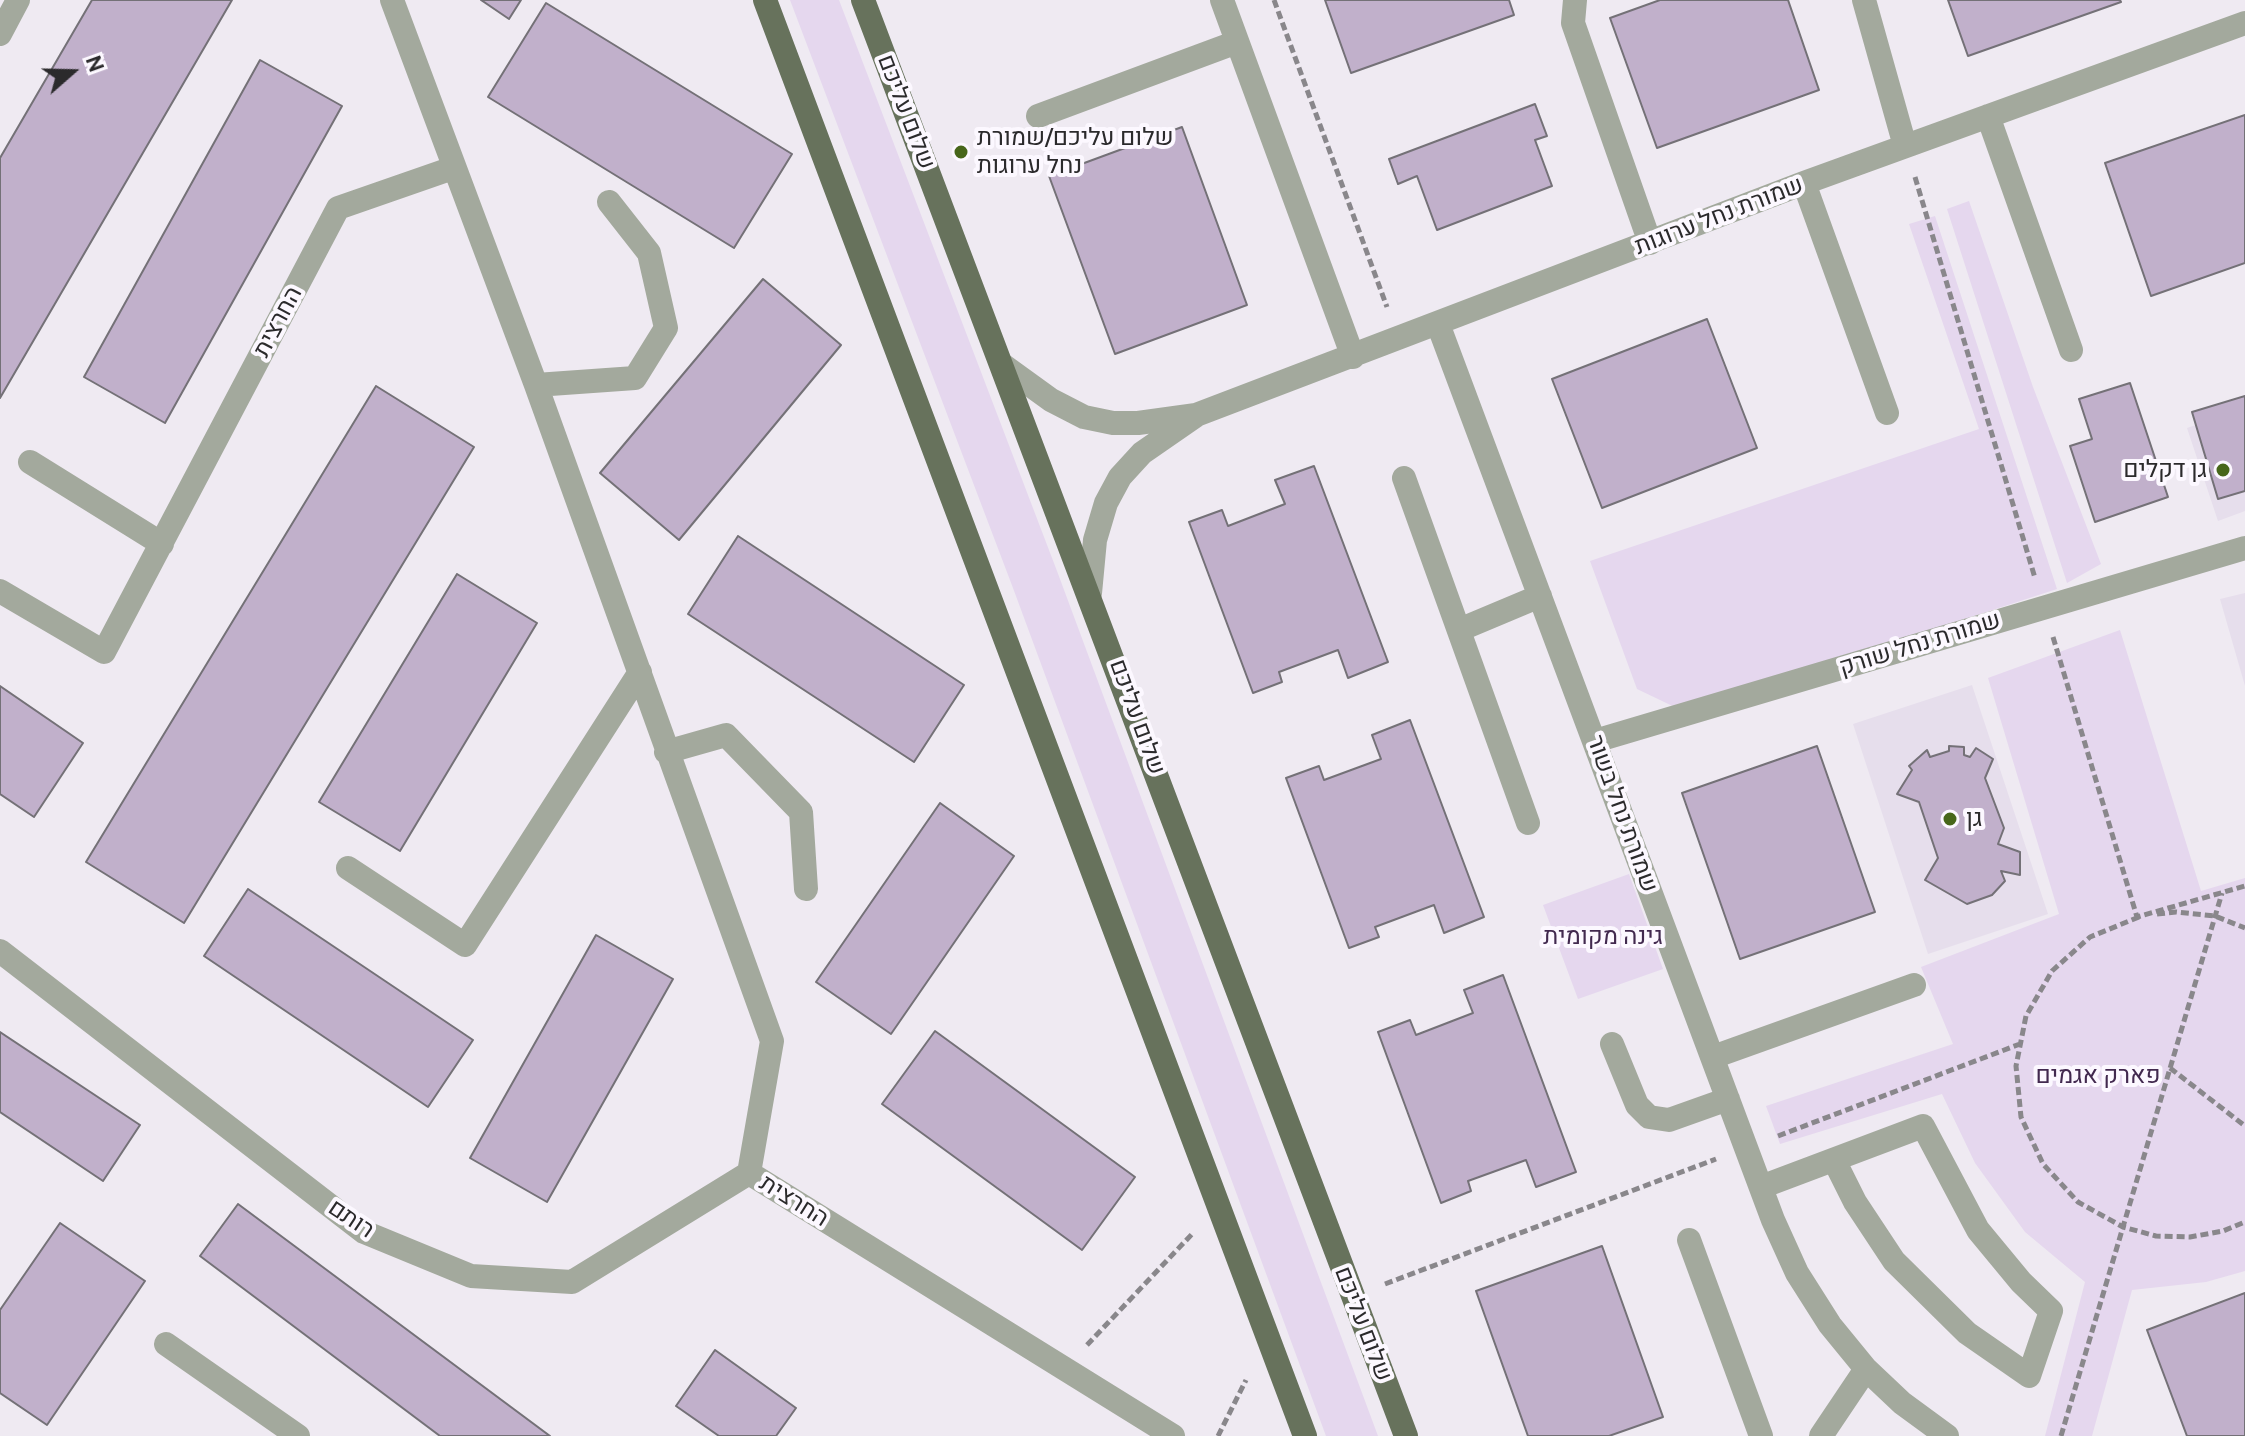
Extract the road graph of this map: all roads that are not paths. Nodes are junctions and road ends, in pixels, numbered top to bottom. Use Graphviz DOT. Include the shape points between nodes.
graph roads {
  1 [pos="18,0"];
  2 [pos="392,0"];
  3 [pos="765,0"];
  4 [pos="863,0"];
  5 [pos="1222,0"];
  6 [pos="1575,0"];
  7 [pos="1864,0"];
  8 [pos="2245,23"];
  9 [pos="0,34"];
  10 [pos="1237,42"];
  11 [pos="1038,116"];
  12 [pos="1988,116"];
  13 [pos="1905,146"];
  14 [pos="453,168"];
  15 [pos="1804,183"];
  16 [pos="609,202"];
  17 [pos="1650,243"];
  18 [pos="1438,324"];
  19 [pos="2071,350"];
  20 [pos="1353,357"];
  21 [pos="1004,366"];
  22 [pos="536,385"];
  23 [pos="1887,413"];
  24 [pos="1196,415"];
  25 [pos="30,462"];
  26 [pos="1404,478"];
  27 [pos="162,544"];
  28 [pos="2245,548"];
  29 [pos="0,591"];
  30 [pos="1090,593"];
  31 [pos="1540,596"];
  32 [pos="1459,630"];
  33 [pos="640,672"];
  34 [pos="1595,741"];
  35 [pos="666,752"];
  36 [pos="1528,823"];
  37 [pos="348,868"];
  38 [pos="806,889"];
  39 [pos="0,951"];
  40 [pos="1914,985"];
  41 [pos="1612,1044"];
  42 [pos="1713,1057"];
  43 [pos="1728,1099"];
  44 [pos="1834,1160"];
  45 [pos="749,1173"];
  46 [pos="1761,1187"];
  47 [pos="1689,1240"];
  48 [pos="166,1344"];
  49 [pos="1866,1369"];
  50 [pos="298,1436"];
  51 [pos="1173,1436"];
  52 [pos="1305,1436"];
  53 [pos="1406,1436"];
  54 [pos="1761,1436"];
  55 [pos="1821,1436"];
  56 [pos="1947,1436"];
  1 -- 9 [label="street"];
  2 -- 14 [label="street, החרצית"];
  3 -- 52 [label="main road"];
  4 -- 21 [label="main road, שלום עליכם"];
  5 -- 10 [label="street"];
  6 -- 17 [label="street" via="1573,23"];
  7 -- 13 [label="street"];
  8 -- 12 [label="street, שמורת נחל ערוגות"];
  10 -- 11 [label="street"];
  10 -- 20 [label="street"];
  12 -- 13 [label="street, שמורת נחל ערוגות"];
  12 -- 19 [label="street"];
  13 -- 15 [label="street, שמורת נחל ערוגות"];
  14 -- 22 [label="street, החרצית"];
  14 -- 27 [label="street, החרצית" via="338,208"];
  15 -- 17 [label="street, שמורת נחל ערוגות"];
  15 -- 23 [label="street"];
  16 -- 22 [label="street" via="649,253 666,328 635,378"];
  17 -- 18 [label="street, שמורת נחל ערוגות"];
  18 -- 20 [label="street, שמורת נחל ערוגות"];
  18 -- 31 [label="street, שמורת נחל בשור"];
  20 -- 24 [label="street, שמורת נחל ערוגות"];
  21 -- 24 [label="street, שמורת נחל ערוגות" via="1084,417 1138,423"];
  21 -- 30 [label="main road, שלום עליכם"];
  22 -- 33 [label="street, החרצית"];
  24 -- 30 [label="street, שמורת נחל ערוגות" via="1142,453 1120,477 1095,540"];
  25 -- 27 [label="street"];
  26 -- 32 [label="street"];
  27 -- 29 [label="street, החרצית" via="104,652"];
  28 -- 34 [label="street, שמורת נחל שורק"];
  30 -- 53 [label="main road, שלום עליכם"];
  31 -- 32 [label="street"];
  31 -- 34 [label="street, שמורת נחל בשור"];
  32 -- 36 [label="street"];
  33 -- 35 [label="street, החרצית"];
  33 -- 37 [label="street" via="465,945"];
  34 -- 42 [label="street, שמורת נחל בשור"];
  35 -- 38 [label="street" via="726,735 801,812"];
  35 -- 45 [label="street, החרצית" via="772,1041"];
  39 -- 45 [label="street, רותם" via="364,1232 471,1276 572,1282"];
  40 -- 42 [label="street"];
  41 -- 43 [label="street" via="1637,1105 1649,1117 1669,1120"];
  42 -- 43 [label="street, שמורת נחל בשור"];
  43 -- 46 [label="street, שמורת נחל בשור"];
  44 -- 44 [label="street" via="1923,1126 1978,1230 2051,1311 2029,1376 1967,1333 1894,1261"];
  44 -- 46 [label="street"];
  45 -- 51 [label="street, החרצית"];
  46 -- 49 [label="street, שמורת נחל בשור" via="1797,1273"];
  47 -- 54 [label="street"];
  48 -- 50 [label="street"];
  49 -- 55 [label="street"];
  49 -- 56 [label="street, שמורת נחל בשור"];
}
